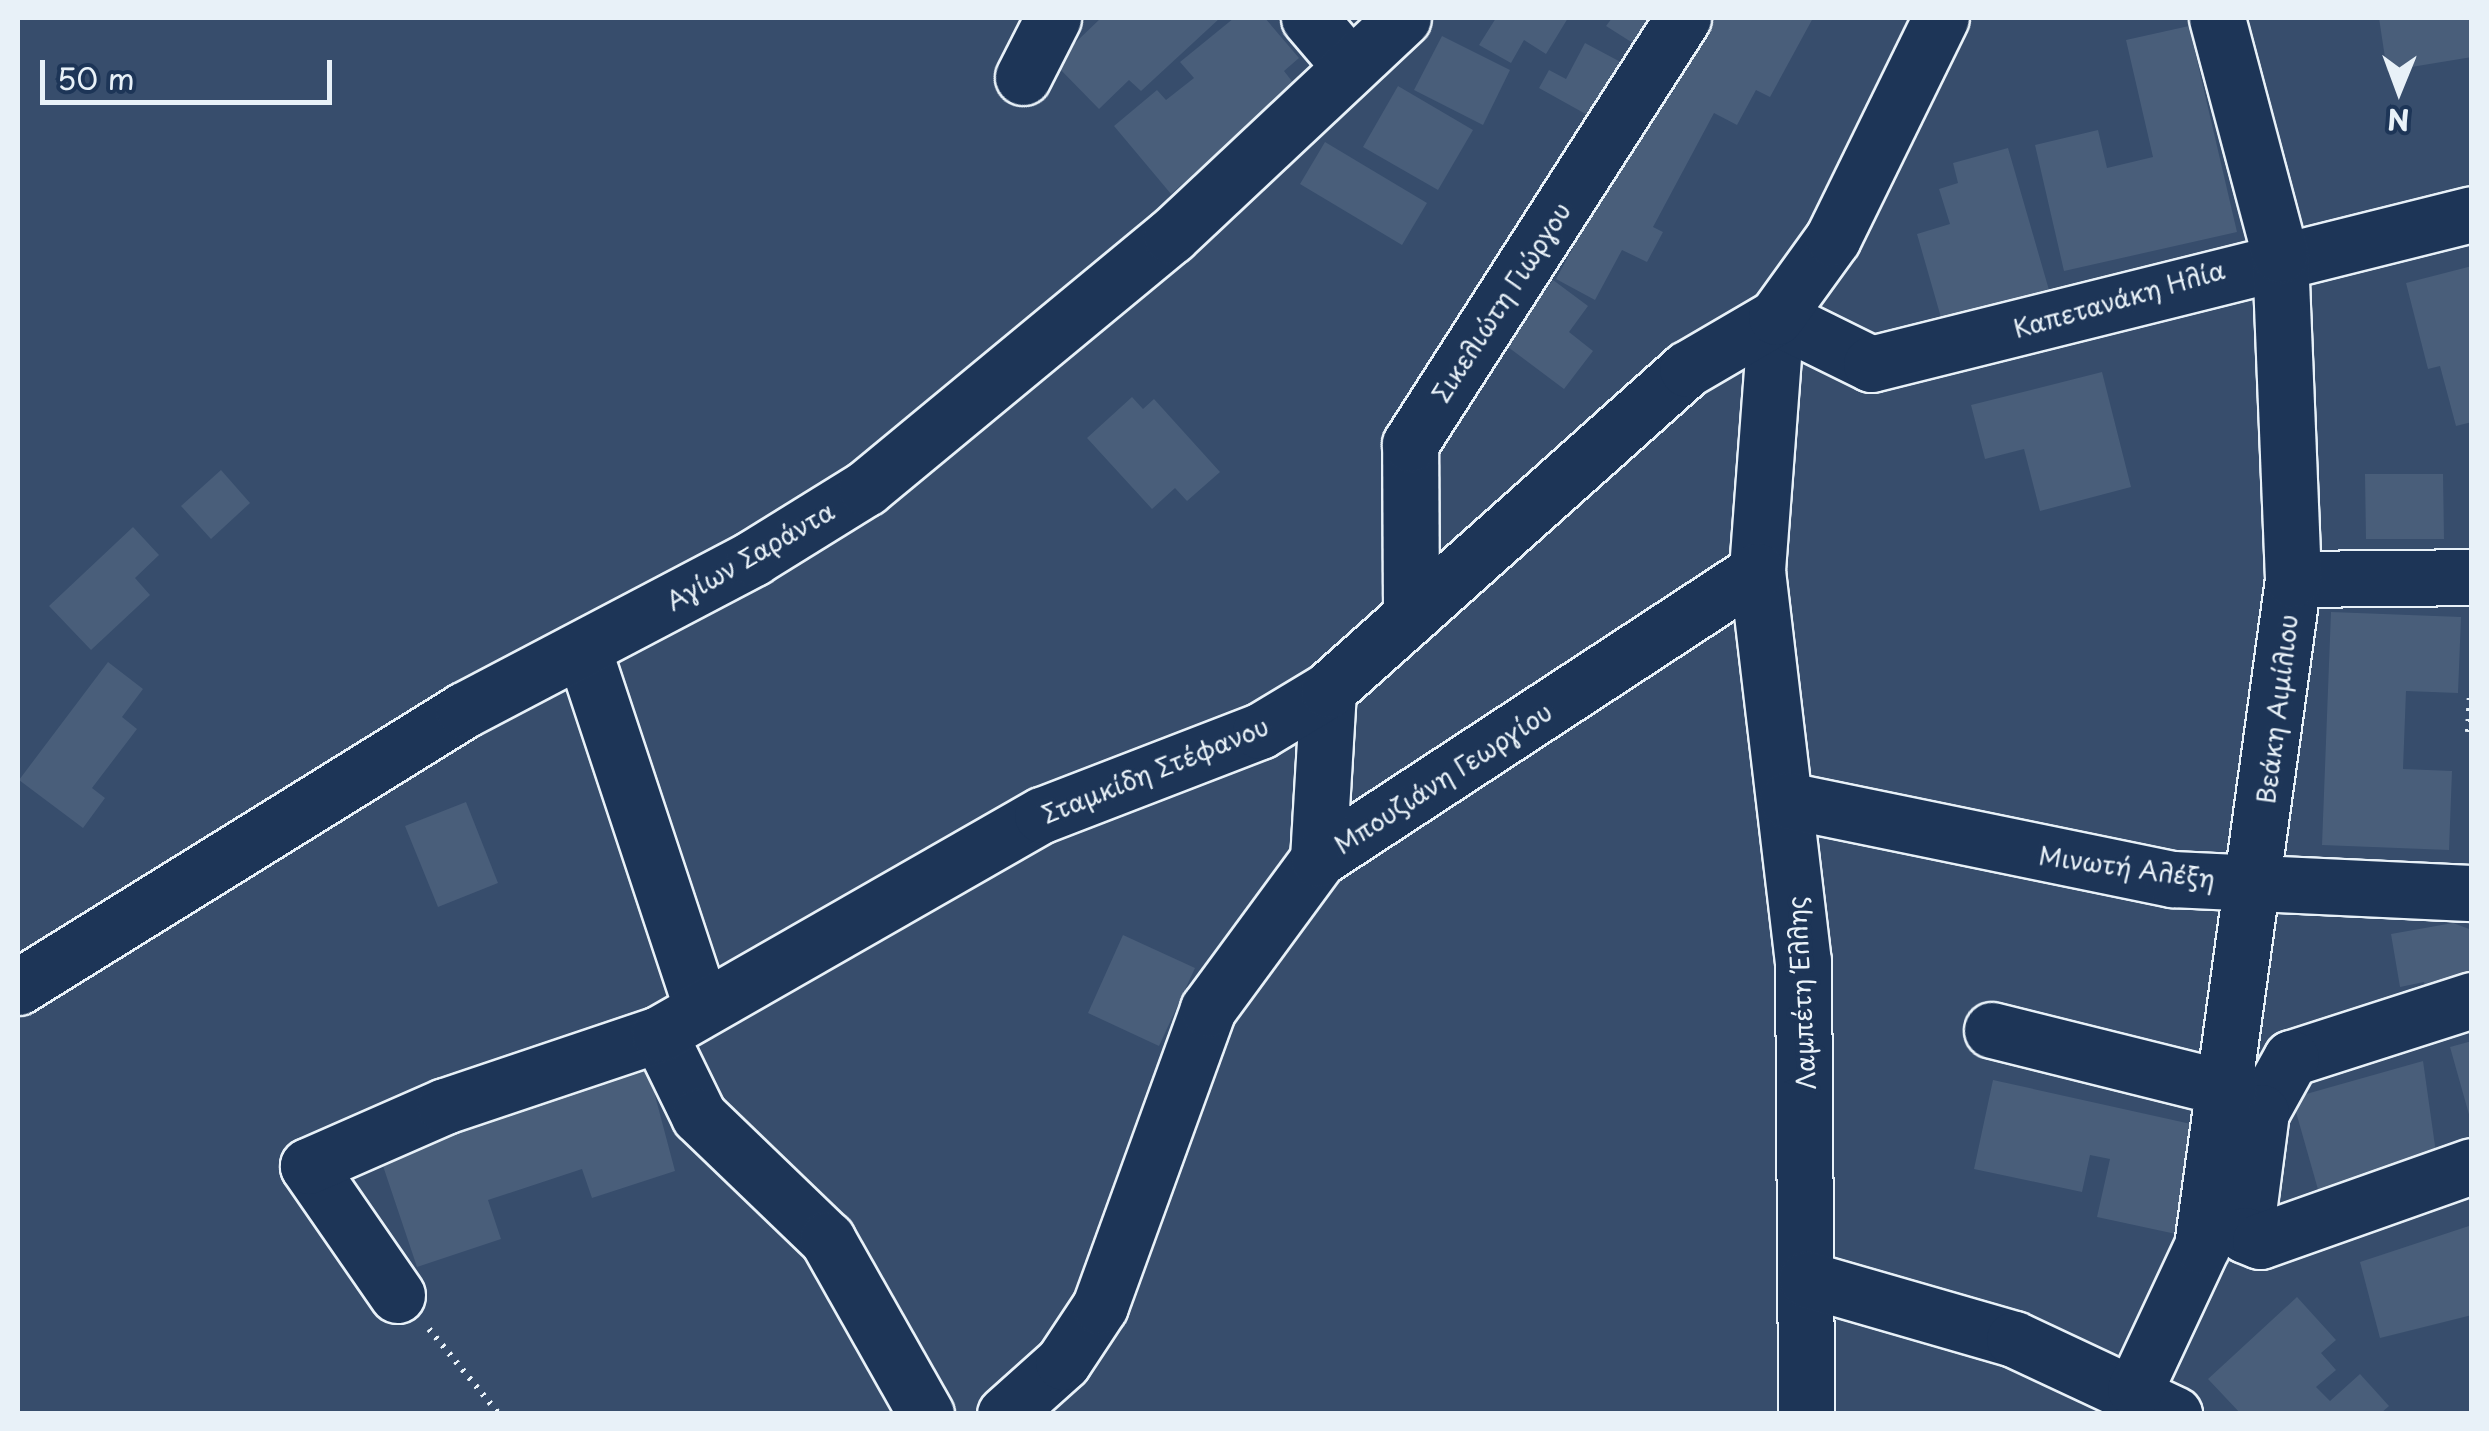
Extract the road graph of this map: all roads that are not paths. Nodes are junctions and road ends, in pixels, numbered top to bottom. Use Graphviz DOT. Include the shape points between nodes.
graph roads {
  1 [pos="1053,18"];
  2 [pos="1309,18"];
  3 [pos="1404,18"];
  4 [pos="1683,18"];
  5 [pos="1941,18"];
  6 [pos="2218,18"];
  7 [pos="1349,65"];
  8 [pos="1023,77"];
  9 [pos="2472,214"];
  10 [pos="2280,254"];
  11 [pos="1776,317"];
  12 [pos="1757,571"];
  13 [pos="2472,578"];
  14 [pos="2293,579"];
  15 [pos="1411,612"];
  16 [pos="583,648"];
  17 [pos="1328,690"];
  18 [pos="1787,800"];
  19 [pos="1318,859"];
  20 [pos="2255,884"];
  21 [pos="2472,893"];
  22 [pos="18,987"];
  23 [pos="2472,1000"];
  24 [pos="680,1021"];
  25 [pos="1992,1030"];
  26 [pos="2230,1088"];
  27 [pos="2472,1166"];
  28 [pos="1806,1279"];
  29 [pos="397,1295"];
  30 [pos="2154,1401"];
  31 [pos="926,1414"];
  32 [pos="1005,1414"];
  33 [pos="1806,1414"];
  1 -- 8 [label="street"];
  2 -- 7 [label="street"];
  3 -- 7 [label="street, Αγίων Σαράντα"];
  4 -- 15 [label="street, Σικελιώτη Γιώργου" via="1410,444"];
  5 -- 11 [label="street, Σταμκίδη Στέφανου" via="1833,238"];
  6 -- 10 [label="street, Βεάκη Αιμίλιου"];
  7 -- 16 [label="street, Αγίων Σαράντα" via="1158,248 866,488"];
  9 -- 10 [label="street, Καπετανάκη Ηλία"];
  10 -- 11 [label="street, Καπετανάκη Ηλία" via="1871,364"];
  10 -- 14 [label="street, Βεάκη Αιμίλιου"];
  11 -- 12 [label="street, Λαμπέτη Έλλης"];
  11 -- 15 [label="street, Σταμκίδη Στέφανου" via="1687,369"];
  12 -- 18 [label="street, Λαμπέτη Έλλης"];
  12 -- 19 [label="street, Μπουζιάνη Γεωργίου"];
  13 -- 14 [label="street"];
  14 -- 20 [label="street, Βεάκη Αιμίλιου"];
  15 -- 17 [label="street, Σταμκίδη Στέφανου"];
  16 -- 22 [label="street, Αγίων Σαράντα" via="450,719"];
  16 -- 24 [label="street"];
  17 -- 19 [label="street"];
  17 -- 24 [label="street, Σταμκίδη Στέφανου" via="1260,730 1042,815"];
  18 -- 20 [label="street, Μινωτή Αλέξη" via="2066,862"];
  18 -- 28 [label="street, Λαμπέτη Έλλης" via="1808,1061"];
  19 -- 32 [label="street, Μπουζιάνη Γεωργίου" via="1208,1009 1100,1306 1063,1362"];
  20 -- 21 [label="street, Μινωτή Αλέξη"];
  20 -- 26 [label="street, Βεάκη Αιμίλιου"];
  23 -- 27 [label="street" via="2291,1058 2261,1112 2246,1234 2260,1241"];
  24 -- 29 [label="street, Σταμκίδη Στέφανου" via="445,1106 308,1166"];
  24 -- 31 [label="street" via="699,1116 826,1239"];
  25 -- 26 [label="street"];
  26 -- 30 [label="street, Βεάκη Αιμίλιου" via="2202,1246"];
  28 -- 30 [label="street" via="2014,1339"];
  28 -- 33 [label="street, Λαμπέτη Έλλης"];
}
